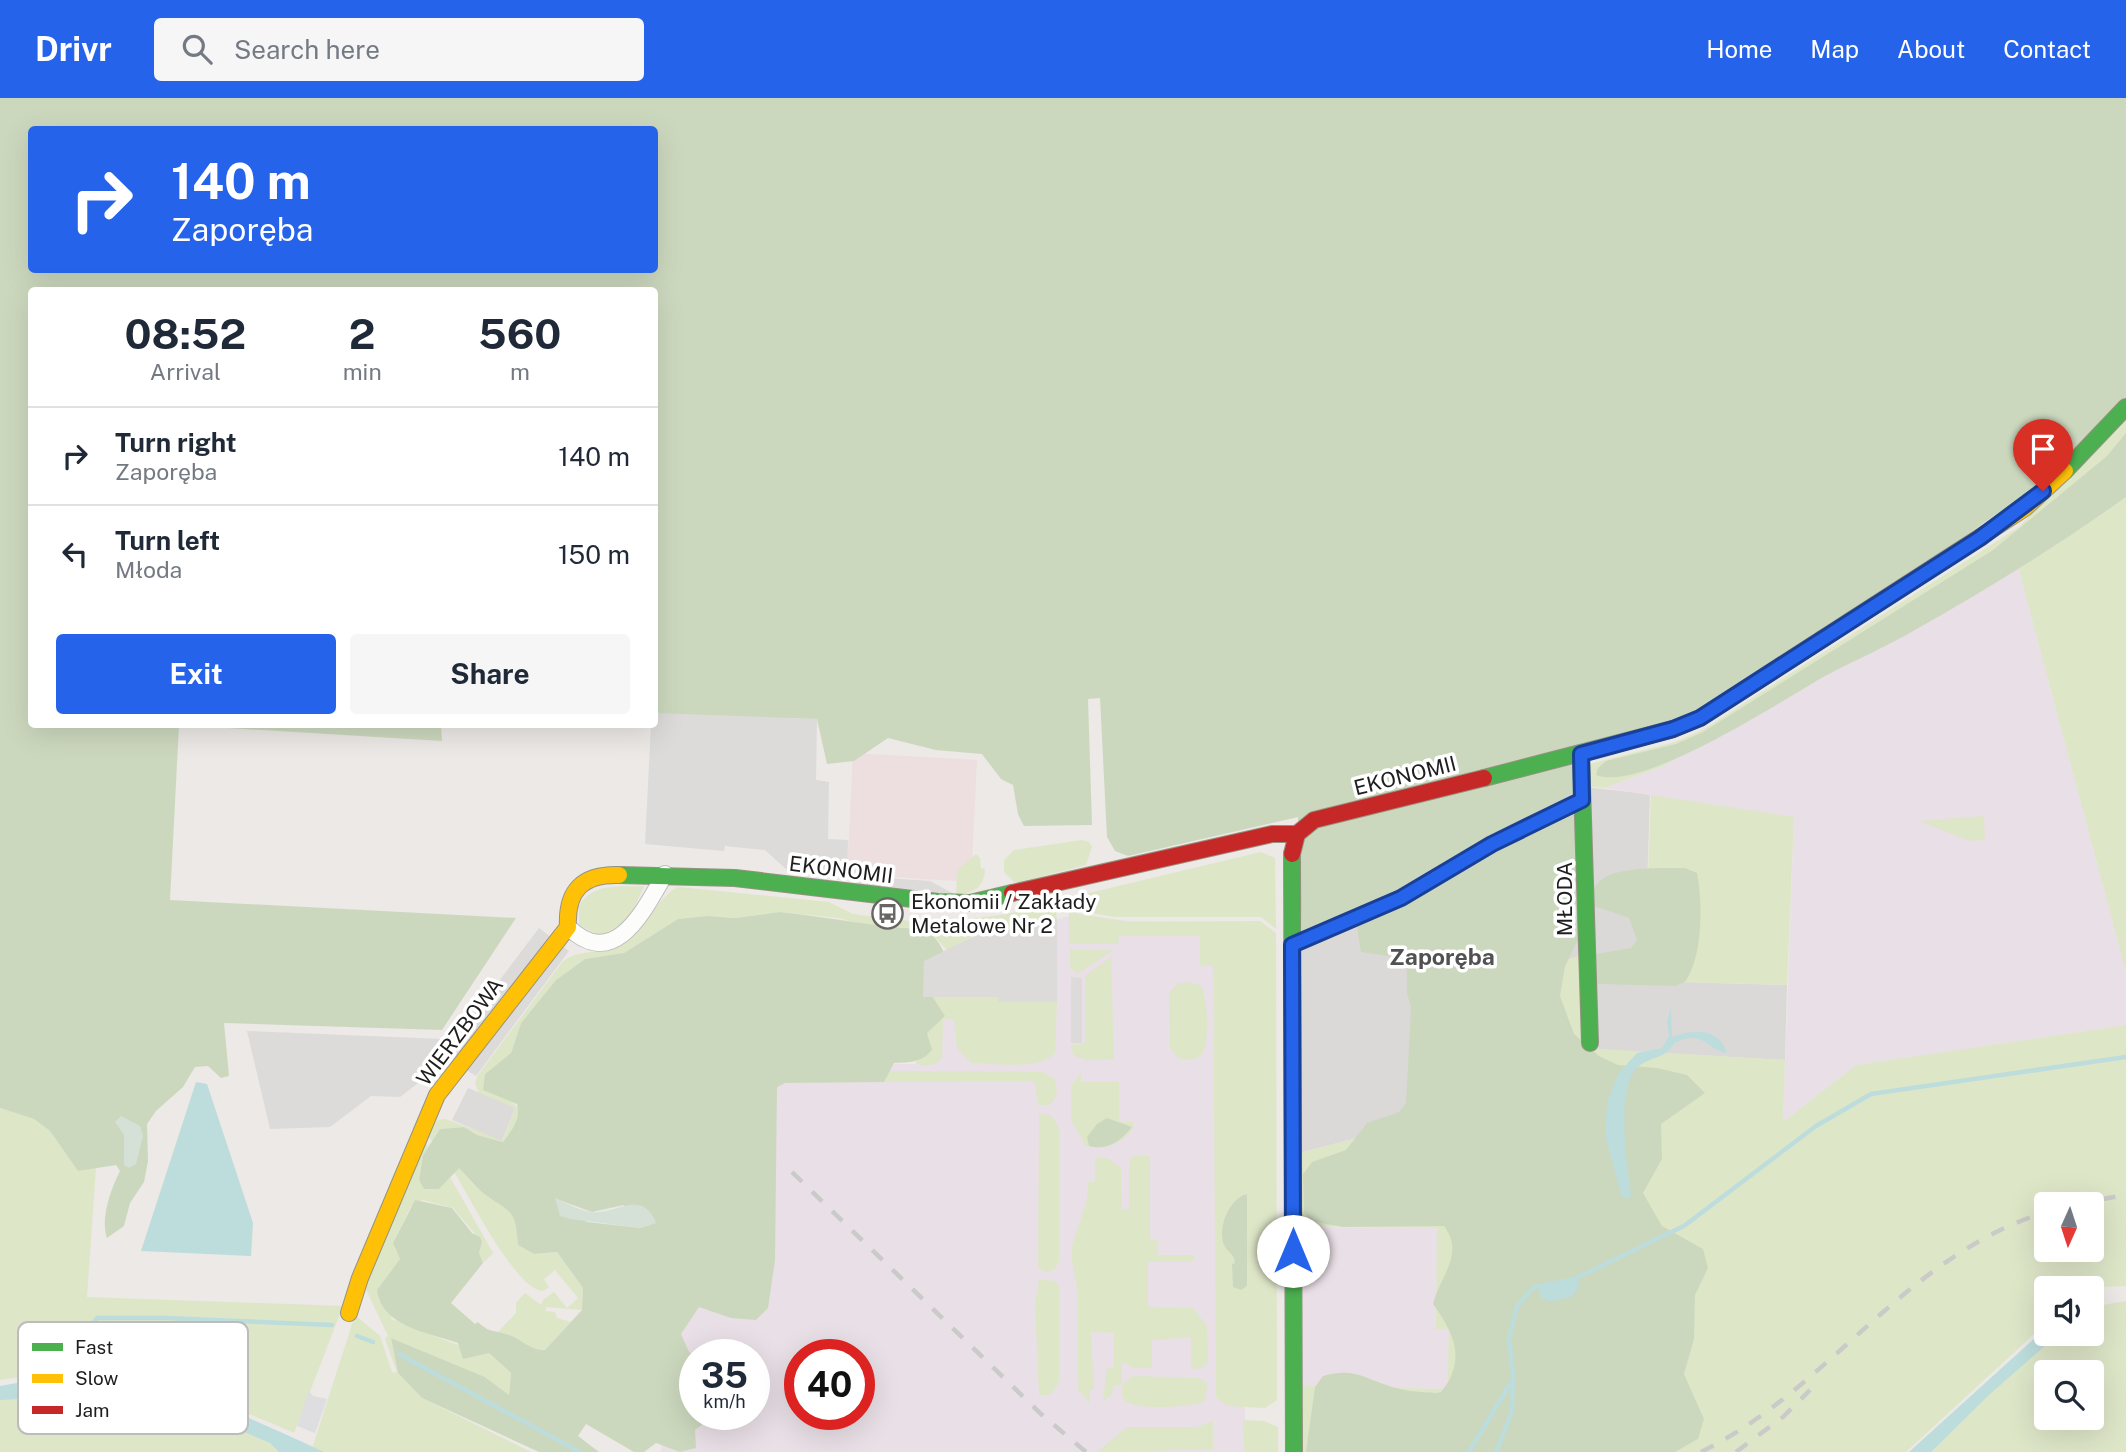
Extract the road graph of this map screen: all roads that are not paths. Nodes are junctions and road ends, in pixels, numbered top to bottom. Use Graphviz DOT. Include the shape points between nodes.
graph roads {
  1 [pos="2126,407"];
  2 [pos="1581,754"];
  3 [pos="1582,800"];
  4 [pos="1297,834"];
  5 [pos="597,874"];
  6 [pos="665,874"];
  7 [pos="568,927"];
  8 [pos="1292,945"];
  9 [pos="1590,1043"];
  10 [pos="349,1312"];
  11 [pos="1294,1452"];
  1 -- 2 [label="street, EKONOMII" via="2025,508 1700,718"];
  2 -- 3 [label="street, MŁODA"];
  2 -- 4 [label="street, EKONOMII" via="1314,820"];
  3 -- 8 [label="street" via="1492,844 1401,898"];
  3 -- 9 [label="street, MŁODA"];
  4 -- 6 [label="street, EKONOMII" via="1272,834 970,903"];
  4 -- 8 [label="street" via="1292,853"];
  5 -- 6 [label="street, EKONOMII"];
  5 -- 7 [label="street, WIERZBOWA" via="574,891 567,907"];
  6 -- 7 [label="street" via="621,937 590,942"];
  7 -- 10 [label="street, WIERZBOWA" via="437,1095"];
  8 -- 11 [label="street"];
}
